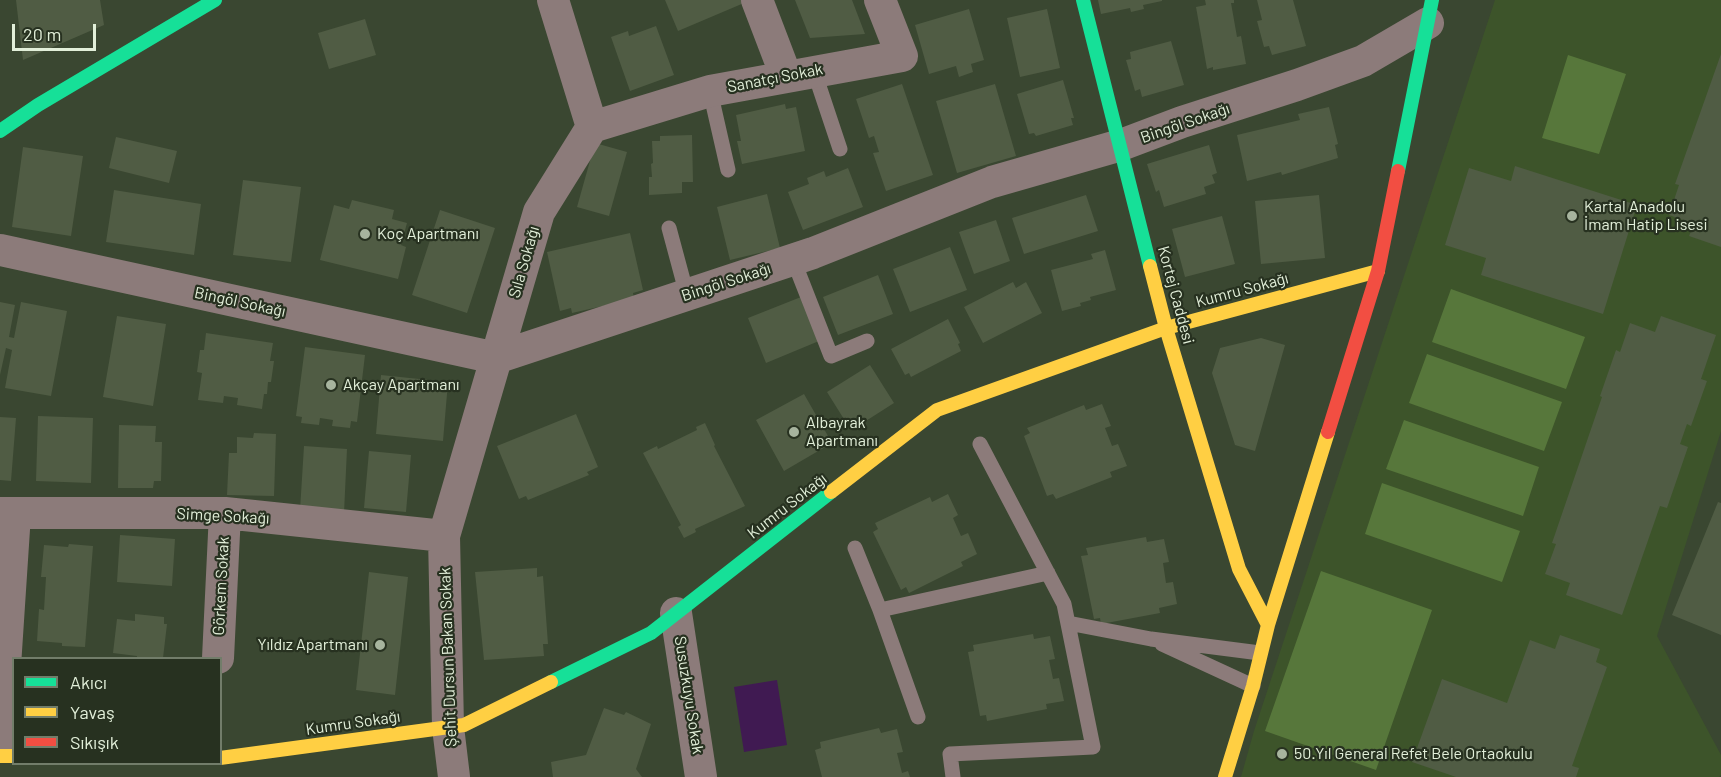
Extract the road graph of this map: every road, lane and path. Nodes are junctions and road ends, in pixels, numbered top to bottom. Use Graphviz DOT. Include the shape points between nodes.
graph roads {
  1 [pos="215,0"];
  2 [pos="553,0"];
  3 [pos="757,0"];
  4 [pos="880,0"];
  5 [pos="1083,0"];
  6 [pos="186,8"];
  7 [pos="1430,11"];
  8 [pos="800,73"];
  9 [pos="710,91"];
  10 [pos="592,127"];
  11 [pos="0,131"];
  12 [pos="1121,145"];
  13 [pos="840,150"];
  14 [pos="728,170"];
  15 [pos="669,228"];
  16 [pos="0,250"];
  17 [pos="793,259"];
  18 [pos="1378,271"];
  19 [pos="687,295"];
  20 [pos="1166,328"];
  21 [pos="867,341"];
  22 [pos="496,358"];
  23 [pos="980,444"];
  24 [pos="7,513"];
  25 [pos="225,513"];
  26 [pos="444,536"];
  27 [pos="855,548"];
  28 [pos="1048,573"];
  29 [pos="880,610"];
  30 [pos="676,614"];
  31 [pos="1068,623"];
  32 [pos="1268,625"];
  33 [pos="1151,639"];
  34 [pos="1260,653"];
  35 [pos="218,657"];
  36 [pos="1253,686"];
  37 [pos="918,717"];
  38 [pos="448,727"];
  39 [pos="0,742"];
  40 [pos="222,758"];
  41 [pos="453,777"];
  42 [pos="701,777"];
  43 [pos="952,777"];
  44 [pos="1225,777"];
  1 -- 6 [label="street"];
  2 -- 10 [label="street"];
  3 -- 8 [label="street"];
  4 -- 8 [label="street, Sanatçı Sokak" via="902,56"];
  5 -- 12 [label="street, Kortej Caddesi"];
  6 -- 11 [label="street"];
  7 -- 12 [label="street, Bingöl Sokağı" via="1363,61"];
  7 -- 18 [label="street"];
  8 -- 9 [label="street, Sanatçı Sokak"];
  8 -- 13 [label="lane"];
  9 -- 10 [label="street, Sanatçı Sokak"];
  9 -- 14 [label="lane"];
  10 -- 22 [label="street, Sıla Sokağı" via="539,212"];
  12 -- 17 [label="street, Bingöl Sokağı" via="992,182"];
  12 -- 20 [label="street, Kortej Caddesi"];
  15 -- 19 [label="lane"];
  16 -- 22 [label="street, Bingöl Sokağı"];
  17 -- 19 [label="street, Bingöl Sokağı"];
  17 -- 21 [label="lane" via="831,356"];
  18 -- 20 [label="street, Kumru Sokağı"];
  18 -- 32 [label="street"];
  19 -- 22 [label="street, Bingöl Sokağı"];
  20 -- 30 [label="street, Kumru Sokağı" via="937,410"];
  20 -- 32 [label="street, Kortej Caddesi" via="1239,569"];
  22 -- 26 [label="street, Sıla Sokağı"];
  23 -- 28 [label="lane"];
  24 -- 25 [label="street, Simge Sokağı"];
  24 -- 39 [label="street"];
  25 -- 26 [label="street, Simge Sokağı"];
  25 -- 35 [label="street, Görkem Sokak"];
  26 -- 38 [label="street, Şehit Dursun Bakan Sokak"];
  27 -- 29 [label="lane"];
  28 -- 29 [label="lane"];
  28 -- 31 [label="lane" via="1064,604"];
  29 -- 37 [label="lane"];
  30 -- 38 [label="street, Kumru Sokağı" via="651,633 464,725"];
  30 -- 42 [label="street, Susuzkuyu Sokak"];
  31 -- 33 [label="lane"];
  31 -- 43 [label="lane" via="1093,747 950,754"];
  32 -- 34 [label="street"];
  33 -- 34 [label="lane"];
  33 -- 36 [label="lane"];
  34 -- 36 [label="street"];
  36 -- 44 [label="street"];
  38 -- 40 [label="street, Kumru Sokağı"];
  38 -- 41 [label="street, Şehit Dursun Bakan Sokak"];
}
